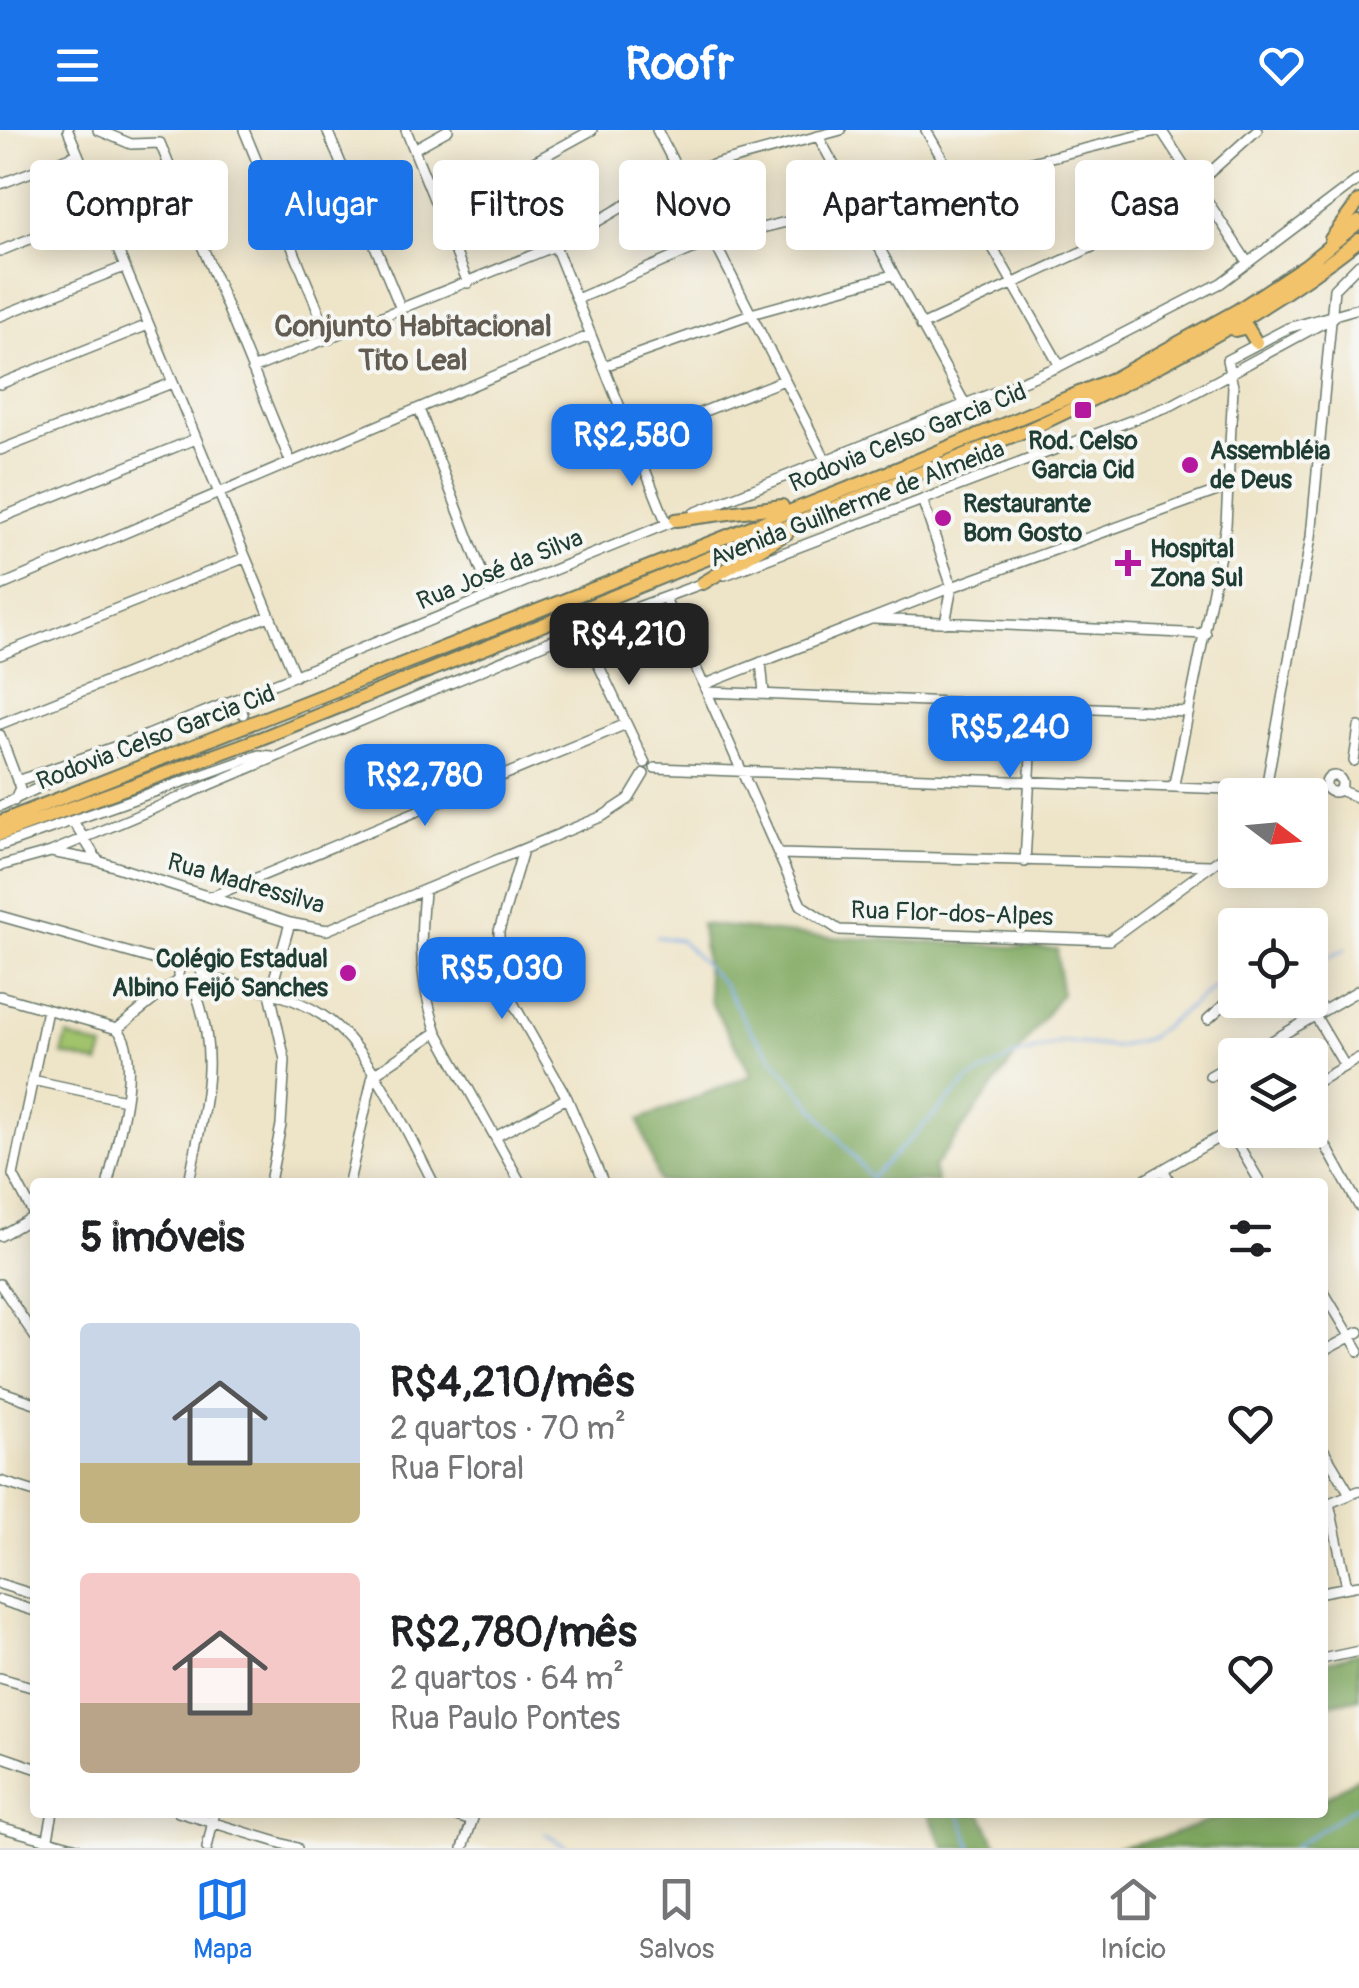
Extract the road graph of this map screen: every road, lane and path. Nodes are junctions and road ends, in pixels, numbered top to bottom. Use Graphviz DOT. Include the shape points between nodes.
graph roads {
  1 [pos="68,130"];
  2 [pos="98,130"];
  3 [pos="164,130"];
  4 [pos="244,130"];
  5 [pos="327,130"];
  6 [pos="406,130"];
  7 [pos="448,130"];
  8 [pos="592,130"];
  9 [pos="657,130"];
  10 [pos="840,130"];
  11 [pos="926,130"];
  12 [pos="1161,130"];
  13 [pos="1257,130"];
  14 [pos="818,136"];
  15 [pos="160,143"];
  16 [pos="414,148"];
  17 [pos="78,154"];
  18 [pos="80,160"];
  19 [pos="538,160"];
  20 [pos="673,160"];
  21 [pos="731,160"];
  22 [pos="830,160"];
  23 [pos="943,160"];
  24 [pos="1037,160"];
  25 [pos="1181,160"];
  26 [pos="1214,169"];
  27 [pos="1359,179"];
  28 [pos="0,184"];
  29 [pos="433,192"];
  30 [pos="1359,201"];
  31 [pos="1214,210"];
  32 [pos="1359,222"];
  33 [pos="30,240"];
  34 [pos="1359,240"];
  35 [pos="117,250"];
  36 [pos="456,250"];
  37 [pos="546,250"];
  38 [pos="557,250"];
  39 [pos="690,250"];
  40 [pos="718,250"];
  41 [pos="878,250"];
  42 [pos="994,250"];
  43 [pos="1088,250"];
  44 [pos="0,252"];
  45 [pos="1320,254"];
  46 [pos="1248,263"];
  47 [pos="1359,264"];
  48 [pos="124,267"];
  49 [pos="892,275"];
  50 [pos="468,283"];
  51 [pos="1014,286"];
  52 [pos="577,300"];
  53 [pos="1359,308"];
  54 [pos="401,309"];
  55 [pos="750,314"];
  56 [pos="0,316"];
  57 [pos="1334,317"];
  58 [pos="148,325"];
  59 [pos="921,326"];
  60 [pos="591,335"];
  61 [pos="330,338"];
  62 [pos="1256,342"];
  63 [pos="604,366"];
  64 [pos="1060,366"];
  65 [pos="252,370"];
  66 [pos="1231,374"];
  67 [pos="1139,378"];
  68 [pos="784,380"];
  69 [pos="172,382"];
  70 [pos="0,384"];
  71 [pos="966,406"];
  72 [pos="419,409"];
  73 [pos="195,439"];
  74 [pos="633,440"];
  75 [pos="0,450"];
  76 [pos="826,461"];
  77 [pos="291,463"];
  78 [pos="870,480"];
  79 [pos="1228,488"];
  80 [pos="218,495"];
  81 [pos="858,498"];
  82 [pos="923,502"];
  83 [pos="0,518"];
  84 [pos="672,522"];
  85 [pos="244,558"];
  86 [pos="704,583"];
  87 [pos="0,586"];
  88 [pos="952,587"];
  89 [pos="491,596"];
  90 [pos="665,598"];
  91 [pos="269,616"];
  92 [pos="869,619"];
  93 [pos="945,623"];
  94 [pos="582,628"];
  95 [pos="1206,634"];
  96 [pos="0,656"];
  97 [pos="760,662"];
  98 [pos="294,676"];
  99 [pos="707,688"];
  100 [pos="764,692"];
  101 [pos="237,699"];
  102 [pos="1034,703"];
  103 [pos="1189,712"];
  104 [pos="243,714"];
  105 [pos="0,724"];
  106 [pos="624,725"];
  107 [pos="1359,727"];
  108 [pos="148,735"];
  109 [pos="0,736"];
  110 [pos="259,755"];
  111 [pos="1357,760"];
  112 [pos="644,769"];
  113 [pos="743,772"];
  114 [pos="1334,776"];
  115 [pos="1268,778"];
  116 [pos="1328,779"];
  117 [pos="17,781"];
  118 [pos="1029,783"];
  119 [pos="1174,784"];
  120 [pos="1218,786"];
  121 [pos="1328,787"];
  122 [pos="1339,790"];
  123 [pos="1359,798"];
  124 [pos="14,801"];
  125 [pos="0,806"];
  126 [pos="0,822"];
  127 [pos="76,822"];
  128 [pos="0,834"];
  129 [pos="81,840"];
  130 [pos="0,846"];
  131 [pos="523,850"];
  132 [pos="51,852"];
  133 [pos="779,854"];
  134 [pos="98,861"];
  135 [pos="1218,861"];
  136 [pos="1025,862"];
  137 [pos="0,866"];
  138 [pos="1211,866"];
  139 [pos="424,892"];
  140 [pos="210,897"];
  141 [pos="0,916"];
  142 [pos="290,923"];
  143 [pos="180,967"];
  144 [pos="203,976"];
  145 [pos="178,980"];
  146 [pos="193,985"];
  147 [pos="1359,990"];
  148 [pos="270,993"];
  149 [pos="0,996"];
  150 [pos="1328,1009"];
  151 [pos="47,1010"];
  152 [pos="1218,1010"];
  153 [pos="1314,1018"];
  154 [pos="1317,1018"];
  155 [pos="1208,1019"];
  156 [pos="117,1029"];
  157 [pos="436,1032"];
  158 [pos="1278,1038"];
  159 [pos="1359,1058"];
  160 [pos="1345,1066"];
  161 [pos="1218,1072"];
  162 [pos="373,1075"];
  163 [pos="1210,1076"];
  164 [pos="1328,1076"];
  165 [pos="32,1080"];
  166 [pos="568,1098"];
  167 [pos="124,1100"];
  168 [pos="497,1136"];
  169 [pos="1218,1138"];
  170 [pos="1242,1148"];
  171 [pos="1327,1148"];
  172 [pos="1162,1169"];
  173 [pos="109,1178"];
  174 [pos="190,1178"];
  175 [pos="271,1178"];
  176 [pos="350,1178"];
  177 [pos="431,1178"];
  178 [pos="518,1178"];
  179 [pos="601,1178"];
  180 [pos="1147,1178"];
  181 [pos="1168,1178"];
  182 [pos="1258,1178"];
  183 [pos="1359,1206"];
  184 [pos="30,1208"];
  185 [pos="30,1218"];
  186 [pos="0,1236"];
  187 [pos="0,1284"];
  188 [pos="1328,1297"];
  189 [pos="30,1329"];
  190 [pos="1355,1334"];
  191 [pos="1328,1349"];
  192 [pos="1359,1352"];
  193 [pos="0,1391"];
  194 [pos="30,1401"];
  195 [pos="1328,1456"];
  196 [pos="0,1481"];
  197 [pos="30,1490"];
  198 [pos="1354,1493"];
  199 [pos="1328,1503"];
  200 [pos="1328,1512"];
  201 [pos="0,1584"];
  202 [pos="1359,1584"];
  203 [pos="1347,1586"];
  204 [pos="1328,1591"];
  205 [pos="30,1594"];
  206 [pos="0,1600"];
  207 [pos="30,1610"];
  208 [pos="1359,1651"];
  209 [pos="1328,1658"];
  210 [pos="0,1678"];
  211 [pos="30,1687"];
  212 [pos="0,1756"];
  213 [pos="30,1766"];
  214 [pos="52,1818"];
  215 [pos="214,1818"];
  216 [pos="473,1818"];
  217 [pos="0,1827"];
  218 [pos="47,1844"];
  219 [pos="77,1848"];
  220 [pos="207,1848"];
  221 [pos="296,1848"];
  222 [pos="462,1848"];
  1 -- 17 [label="street"];
  2 -- 15 [label="street" via="131,144"];
  3 -- 15 [label="street"];
  4 -- 61 [label="street"];
  5 -- 54 [label="street"];
  6 -- 16 [label="street"];
  7 -- 16 [label="street"];
  8 -- 19 [label="street"];
  9 -- 20 [label="street"];
  10 -- 14 [label="street"];
  11 -- 23 [label="street"];
  12 -- 24 [label="street"];
  12 -- 25 [label="street"];
  13 -- 26 [label="street"];
  14 -- 21 [label="street"];
  14 -- 22 [label="street"];
  15 -- 65 [label="street"];
  16 -- 29 [label="street"];
  17 -- 18 [label="street"];
  17 -- 28 [label="street"];
  27 -- 46 [label="street, Rua José da Silva"];
  30 -- 45 [label="highway"];
  31 -- 46 [label="street"];
  32 -- 45 [label="highway, Rodovia Celso Garcia Cid"];
  33 -- 44 [label="street"];
  34 -- 67 [label="highway, Rodovia Celso Garcia Cid" via="1298,286"];
  35 -- 48 [label="street"];
  36 -- 50 [label="street"];
  37 -- 50 [label="street"];
  38 -- 52 [label="street"];
  39 -- 52 [label="street"];
  40 -- 55 [label="street"];
  41 -- 49 [label="street"];
  42 -- 51 [label="street"];
  43 -- 51 [label="street"];
  45 -- 78 [label="highway, Rodovia Celso Garcia Cid" via="1238,310 1115,378"];
  46 -- 64 [label="street, Rua José da Silva"];
  47 -- 57 [label="street" via="1334,289"];
  48 -- 56 [label="street"];
  48 -- 58 [label="street"];
  49 -- 55 [label="street"];
  49 -- 59 [label="street"];
  50 -- 54 [label="street"];
  51 -- 59 [label="street"];
  51 -- 64 [label="street"];
  52 -- 60 [label="street"];
  53 -- 57 [label="street, Avenida Guilherme de Almeida"];
  54 -- 61 [label="street"];
  55 -- 63 [label="street"];
  55 -- 68 [label="street"];
  57 -- 62 [label="street, Avenida Guilherme de Almeida"];
  57 -- 66 [label="street, Avenida Guilherme de Almeida"];
  57 -- 115 [label="street" via="1311,537"];
  58 -- 69 [label="street"];
  58 -- 70 [label="street"];
  59 -- 71 [label="street"];
  60 -- 63 [label="street"];
  60 -- 72 [label="street"];
  61 -- 65 [label="street"];
  62 -- 66 [label="street, Avenida Guilherme de Almeida" via="1228,360"];
  62 -- 67 [label="highway" via="1252,330 1240,327"];
  63 -- 74 [label="street"];
  64 -- 71 [label="street, Rua José da Silva"];
  65 -- 77 [label="street"];
  66 -- 79 [label="street"];
  66 -- 82 [label="street, Avenida Guilherme de Almeida" via="1172,405"];
  67 -- 81 [label="highway, Rodovia Celso Garcia Cid"];
  68 -- 74 [label="street"];
  68 -- 76 [label="street"];
  69 -- 73 [label="street"];
  69 -- 75 [label="street"];
  71 -- 76 [label="street, Rua José da Silva"];
  72 -- 77 [label="street"];
  72 -- 89 [label="street"];
  73 -- 80 [label="street"];
  73 -- 83 [label="street"];
  74 -- 84 [label="street"];
  76 -- 84 [label="street, Rua José da Silva"];
  77 -- 80 [label="street"];
  78 -- 84 [label="highway" via="756,512"];
  78 -- 126 [label="highway, Rodovia Celso Garcia Cid"];
  79 -- 88 [label="street"];
  79 -- 95 [label="street"];
  80 -- 85 [label="street"];
  80 -- 87 [label="street"];
  81 -- 86 [label="highway"];
  81 -- 128 [label="highway, Rodovia Celso Garcia Cid" via="241,746"];
  82 -- 86 [label="street, Avenida Guilherme de Almeida"];
  82 -- 88 [label="street"];
  84 -- 89 [label="street, Rua José da Silva"];
  85 -- 91 [label="street"];
  85 -- 96 [label="street"];
  86 -- 90 [label="street, Avenida Guilherme de Almeida"];
  88 -- 92 [label="street"];
  88 -- 93 [label="street"];
  89 -- 98 [label="street, Rua José da Silva"];
  90 -- 94 [label="street, Avenida Guilherme de Almeida"];
  90 -- 99 [label="street, Rua Flor-dos-Alpes"];
  91 -- 98 [label="street"];
  91 -- 105 [label="street"];
  92 -- 93 [label="street"];
  92 -- 97 [label="street"];
  93 -- 95 [label="street"];
  94 -- 106 [label="street"];
  94 -- 110 [label="street, Avenida Guilherme de Almeida" via="274,757"];
  95 -- 103 [label="street"];
  97 -- 99 [label="street"];
  97 -- 100 [label="street"];
  98 -- 101 [label="street, Rua José da Silva"];
  99 -- 100 [label="street"];
  99 -- 113 [label="street, Rua Flor-dos-Alpes"];
  100 -- 102 [label="street"];
  101 -- 104 [label="street"];
  101 -- 108 [label="street, Rua José da Silva"];
  102 -- 103 [label="street"];
  102 -- 118 [label="street"];
  103 -- 119 [label="street"];
  106 -- 112 [label="street"];
  106 -- 140 [label="street"];
  107 -- 111 [label="street"];
  108 -- 117 [label="street"];
  108 -- 124 [label="street"];
  109 -- 117 [label="street"];
  110 -- 127 [label="street, Rodovia Celso Garcia Cid"];
  110 -- 129 [label="street"];
  111 -- 114 [label="street"];
  112 -- 113 [label="street"];
  112 -- 131 [label="street, Rua Madressilva" via="629,799"];
  113 -- 118 [label="street"];
  113 -- 133 [label="street, Rua Flor-dos-Alpes"];
  114 -- 116 [label="street"];
  114 -- 122 [label="street" via="1341,780"];
  117 -- 124 [label="street"];
  118 -- 119 [label="street"];
  118 -- 136 [label="street"];
  119 -- 120 [label="street"];
  121 -- 122 [label="street"];
  122 -- 123 [label="street"];
  124 -- 125 [label="street"];
  127 -- 129 [label="street"];
  127 -- 130 [label="street, Rodovia Celso Garcia Cid"];
  127 -- 132 [label="street" via="44,840"];
  129 -- 132 [label="street"];
  129 -- 134 [label="street"];
  131 -- 139 [label="street, Rua Madressilva"];
  131 -- 166 [label="street" via="499,932 499,965 512,1001"];
  132 -- 134 [label="street, Rua Madressilva"];
  132 -- 137 [label="street"];
  133 -- 136 [label="street"];
  133 -- 138 [label="street, Rua Flor-dos-Alpes" via="801,904 838,930 1109,940"];
  134 -- 140 [label="street, Rua Madressilva"];
  135 -- 138 [label="street, Rua Flor-dos-Alpes"];
  136 -- 138 [label="street"];
  139 -- 142 [label="street, Rua Madressilva" via="333,929"];
  139 -- 157 [label="street" via="421,978"];
  140 -- 142 [label="street, Rua Madressilva"];
  141 -- 143 [label="street"];
  142 -- 148 [label="street"];
  143 -- 144 [label="street" via="198,967"];
  143 -- 145 [label="street"];
  144 -- 146 [label="street"];
  144 -- 148 [label="street"];
  145 -- 146 [label="street"];
  145 -- 156 [label="street"];
  146 -- 174 [label="street" via="211,1060"];
  147 -- 150 [label="street"];
  148 -- 162 [label="street" via="321,1014"];
  148 -- 175 [label="street" via="285,1070"];
  149 -- 151 [label="street"];
  151 -- 156 [label="street"];
  151 -- 165 [label="street"];
  152 -- 155 [label="street"];
  153 -- 158 [label="street"];
  154 -- 160 [label="street"];
  156 -- 167 [label="street" via="130,1050"];
  157 -- 162 [label="street"];
  157 -- 168 [label="street"];
  159 -- 160 [label="street"];
  160 -- 164 [label="street"];
  161 -- 163 [label="street"];
  162 -- 176 [label="street"];
  162 -- 177 [label="street"];
  165 -- 167 [label="street"];
  165 -- 184 [label="street" via="13,1175"];
  166 -- 168 [label="street"];
  166 -- 179 [label="street"];
  167 -- 173 [label="street"];
  168 -- 178 [label="street"];
  169 -- 172 [label="street"];
  170 -- 182 [label="street"];
  171 -- 183 [label="street"];
  172 -- 180 [label="street"];
  172 -- 181 [label="street"];
  185 -- 186 [label="street"];
  187 -- 189 [label="street"];
  188 -- 190 [label="street"];
  190 -- 191 [label="street"];
  190 -- 192 [label="street"];
  193 -- 194 [label="street"];
  195 -- 198 [label="street"];
  196 -- 197 [label="street"];
  198 -- 199 [label="street"];
  200 -- 203 [label="street"];
  201 -- 205 [label="street"];
  202 -- 203 [label="street"];
  203 -- 204 [label="street"];
  206 -- 207 [label="street"];
  208 -- 209 [label="street"];
  210 -- 211 [label="street"];
  212 -- 213 [label="street"];
  214 -- 218 [label="street"];
  215 -- 220 [label="street"];
  215 -- 221 [label="street"];
  216 -- 222 [label="street"];
  217 -- 218 [label="street"];
  218 -- 219 [label="street"];
}
